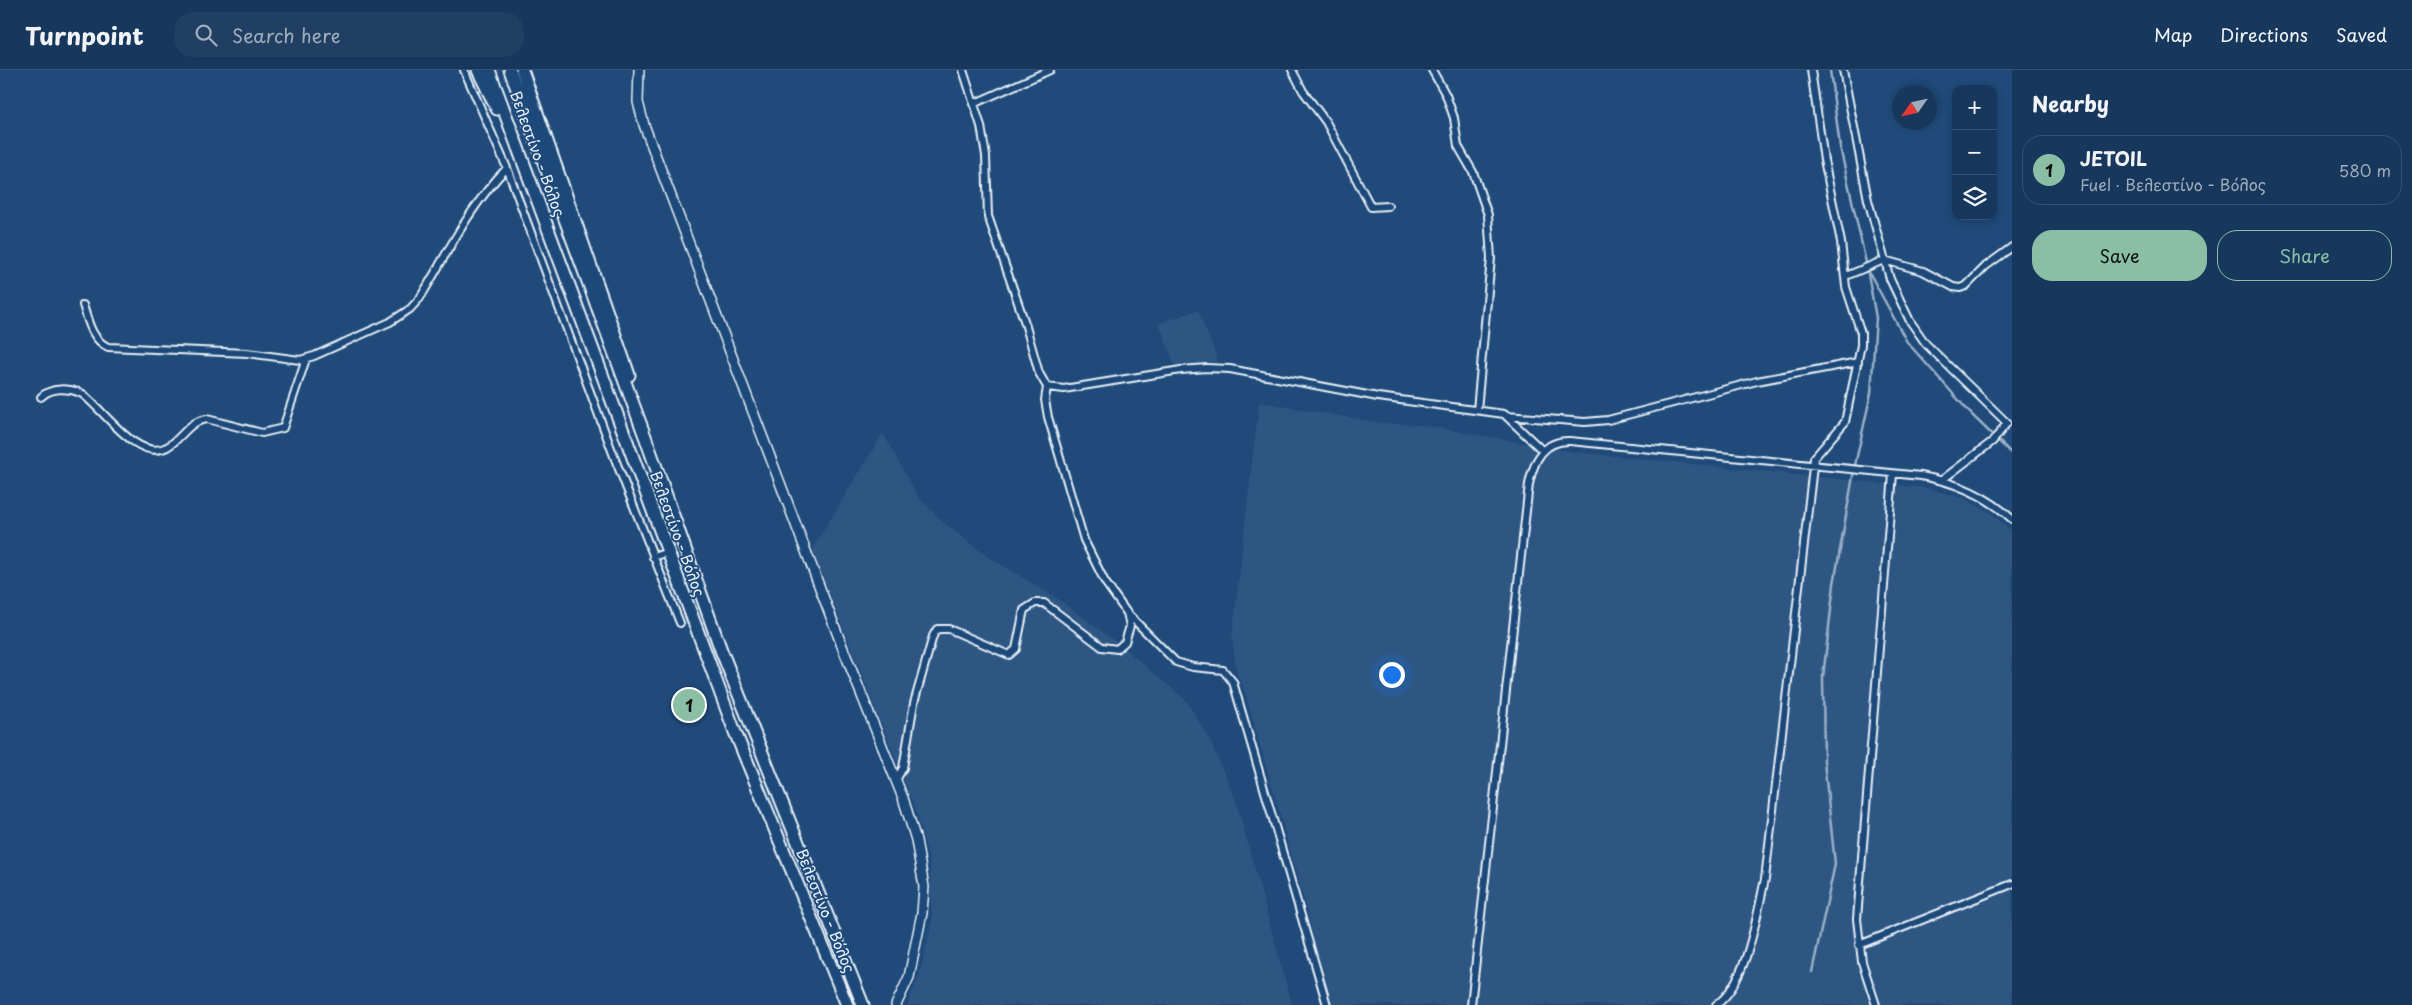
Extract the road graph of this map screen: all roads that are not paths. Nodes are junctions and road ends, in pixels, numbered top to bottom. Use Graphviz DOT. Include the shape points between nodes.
graph roads {
  1 [pos="464,70"];
  2 [pos="478,70"];
  3 [pos="489,70"];
  4 [pos="510,70"];
  5 [pos="522,70"];
  6 [pos="639,70"];
  7 [pos="964,70"];
  8 [pos="1050,70"];
  9 [pos="1292,70"];
  10 [pos="1432,70"];
  11 [pos="1811,70"];
  12 [pos="1843,70"];
  13 [pos="973,104"];
  14 [pos="525,164"];
  15 [pos="507,168"];
  16 [pos="1388,206"];
  17 [pos="2012,247"];
  18 [pos="1884,260"];
  19 [pos="1846,276"];
  20 [pos="83,305"];
  21 [pos="306,359"];
  22 [pos="1858,362"];
  23 [pos="1047,387"];
  24 [pos="41,397"];
  25 [pos="1476,410"];
  26 [pos="1507,416"];
  27 [pos="2010,426"];
  28 [pos="646,439"];
  29 [pos="1543,451"];
  30 [pos="1814,466"];
  31 [pos="1893,474"];
  32 [pos="1942,480"];
  33 [pos="2012,519"];
  34 [pos="668,552"];
  35 [pos="653,557"];
  36 [pos="1127,613"];
  37 [pos="680,623"];
  38 [pos="896,780"];
  39 [pos="2012,884"];
  40 [pos="1859,945"];
  41 [pos="847,1005"];
  42 [pos="863,1005"];
  43 [pos="896,1005"];
  44 [pos="1327,1005"];
  45 [pos="1472,1005"];
  46 [pos="1716,1005"];
  47 [pos="1876,1005"];
  1 -- 15 [label="street"];
  2 -- 14 [label="highway"];
  3 -- 14 [label="highway, Βελεστίνο - Βόλος"];
  4 -- 28 [label="highway, Βελεστίνο - Βόλος"];
  5 -- 28 [label="highway" via="625,358"];
  6 -- 38 [label="street" via="638,102 644,125"];
  7 -- 13 [label="street"];
  8 -- 13 [label="street"];
  9 -- 16 [label="street" via="1326,122 1371,207"];
  10 -- 25 [label="street" via="1446,95 1454,118 1458,146 1473,172 1488,215 1490,258"];
  11 -- 19 [label="street"];
  12 -- 18 [label="street" via="1866,192"];
  13 -- 23 [label="street" via="986,156 988,216 1023,315 1039,372"];
  14 -- 34 [label="highway, Βελεστίνο - Βόλος"];
  15 -- 21 [label="street" via="477,203 420,298 410,309 384,325"];
  15 -- 35 [label="street"];
  17 -- 18 [label="street" via="1960,288 1923,271"];
  18 -- 19 [label="street"];
  18 -- 27 [label="street" via="1891,283 1916,332"];
  19 -- 22 [label="street" via="1860,333"];
  20 -- 21 [label="street" via="93,334 108,347"];
  21 -- 24 [label="street" via="283,428 262,433 207,419 199,420 161,450 140,447 81,393 50,390"];
  22 -- 26 [label="street" via="1757,382 1608,420 1585,422"];
  22 -- 30 [label="street" via="1845,422 1815,454"];
  23 -- 25 [label="street" via="1064,389 1172,371 1217,368 1378,397"];
  23 -- 36 [label="street" via="1048,417 1084,540 1105,582"];
  25 -- 26 [label="street"];
  26 -- 29 [label="street"];
  27 -- 32 [label="street"];
  28 -- 42 [label="highway, Βελεστίνο - Βόλος" via="721,650"];
  29 -- 30 [label="street" via="1556,443 1570,441"];
  29 -- 45 [label="street" via="1534,464 1529,484"];
  30 -- 31 [label="street"];
  30 -- 46 [label="street" via="1765,879 1738,977 1728,995"];
  31 -- 32 [label="street"];
  31 -- 40 [label="street" via="1857,907"];
  32 -- 33 [label="street" via="1991,502"];
  34 -- 35 [label="street"];
  34 -- 41 [label="highway, Βελεστίνο - Βόλος" via="740,744"];
  35 -- 37 [label="street"];
  36 -- 38 [label="street" via="1130,626 1125,642 1117,649 1102,647 1044,603 1035,603 1024,610 1016,649 1008,655 949,629 937,629 914,703 903,768"];
  36 -- 44 [label="street" via="1176,662 1222,670 1234,682"];
  38 -- 43 [label="street" via="916,840 924,887 915,957"];
  39 -- 40 [label="street"];
  40 -- 47 [label="street" via="1864,972"];
}
